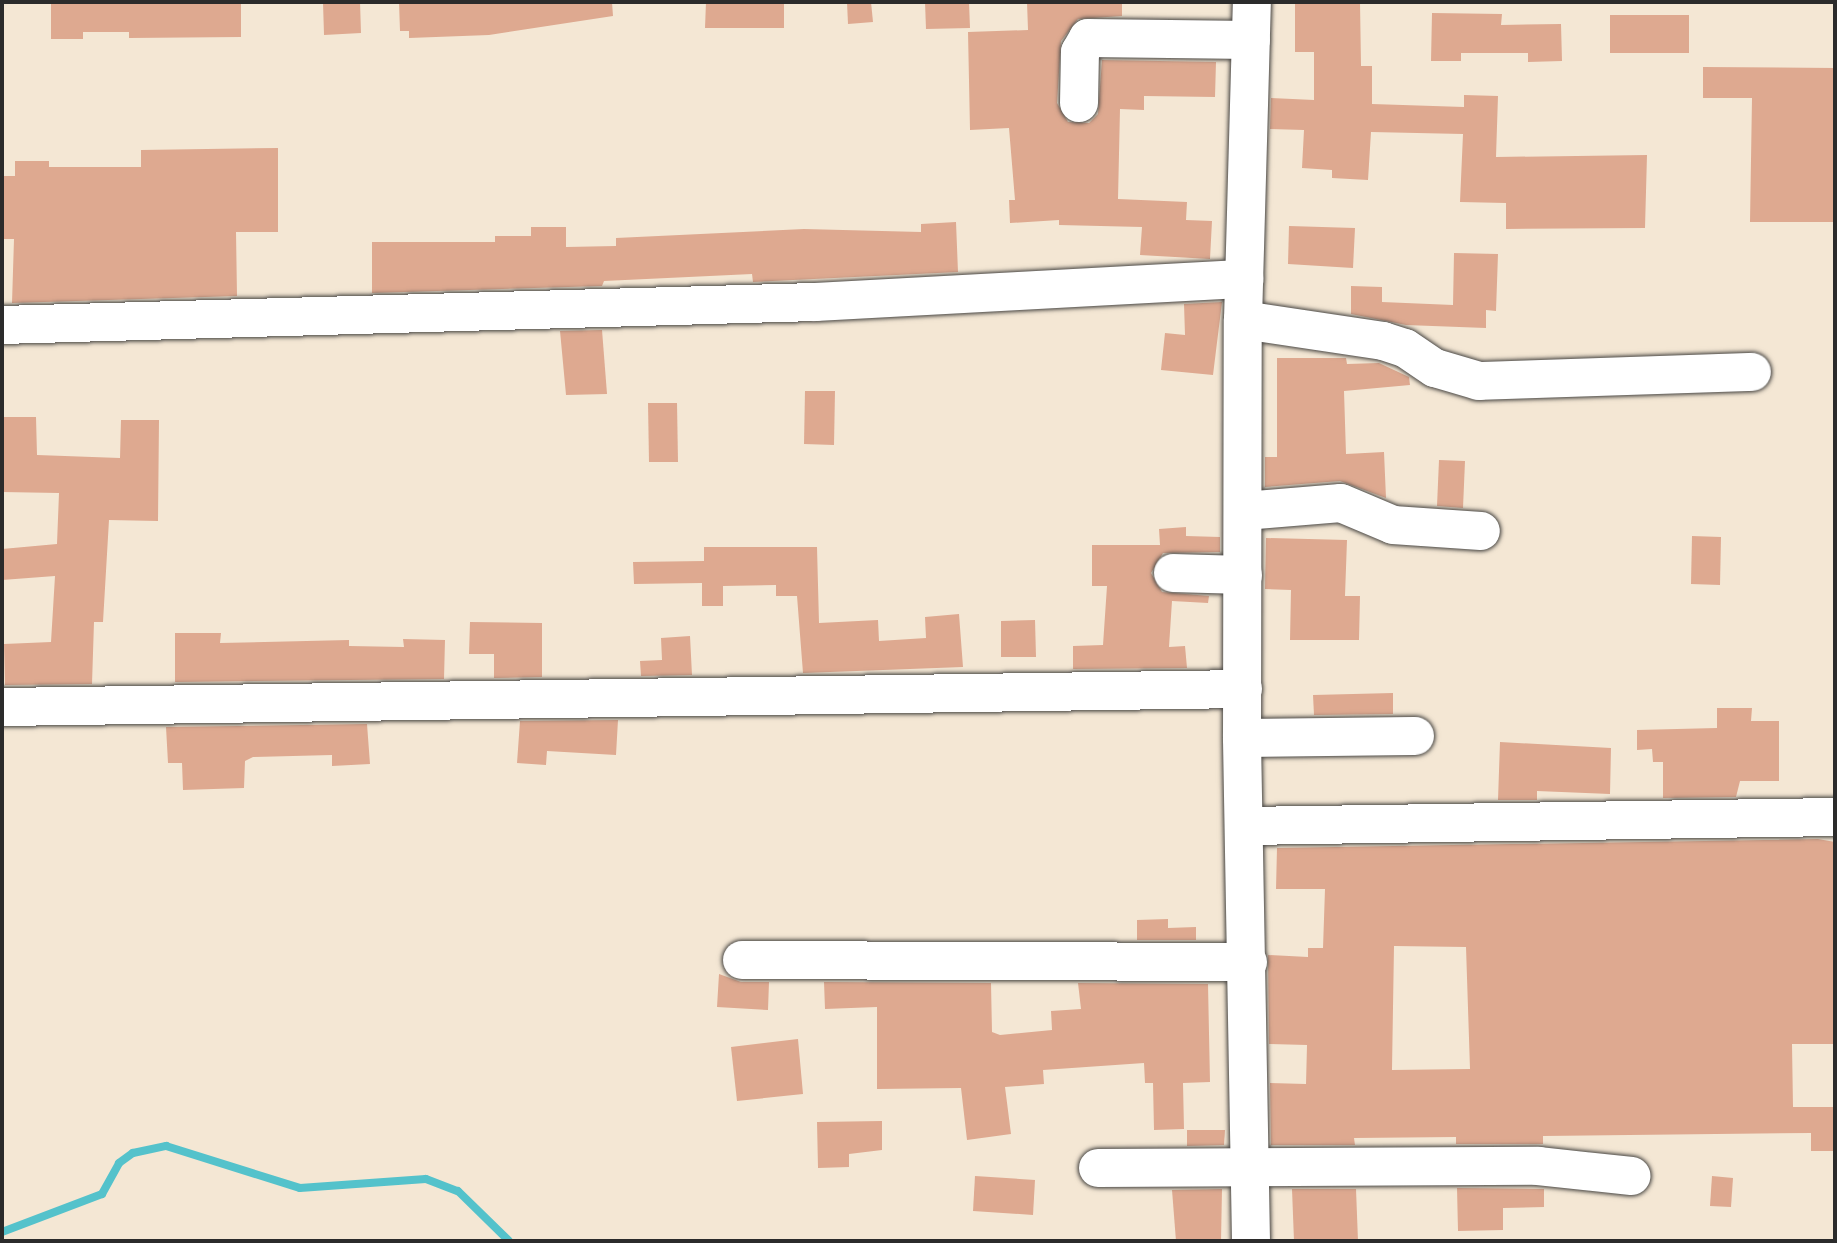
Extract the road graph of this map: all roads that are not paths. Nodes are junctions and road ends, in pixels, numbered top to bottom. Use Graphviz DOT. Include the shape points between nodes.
graph roads {
  1 [pos="1252,2"];
  2 [pos="1251,40"];
  3 [pos="1079,103"];
  4 [pos="1244,279"];
  5 [pos="1243,320"];
  6 [pos="2,325"];
  7 [pos="1752,372"];
  8 [pos="1244,511"];
  9 [pos="1481,531"];
  10 [pos="1173,573"];
  11 [pos="1243,575"];
  12 [pos="1243,689"];
  13 [pos="2,707"];
  14 [pos="1415,736"];
  15 [pos="1242,738"];
  16 [pos="1835,817"];
  17 [pos="1244,826"];
  18 [pos="742,960"];
  19 [pos="1248,962"];
  20 [pos="1098,1168"];
  21 [pos="1248,1171"];
  22 [pos="1631,1176"];
  23 [pos="1251,1241"];
  1 -- 2 [label="street"];
  2 -- 3 [label="street" via="1088,38 1081,45"];
  2 -- 4 [label="street"];
  4 -- 5 [label="street"];
  4 -- 6 [label="street" via="816,302"];
  5 -- 7 [label="street" via="1383,341 1470,380"];
  5 -- 8 [label="street"];
  8 -- 9 [label="street" via="1341,503 1393,525"];
  8 -- 11 [label="street"];
  10 -- 11 [label="street"];
  11 -- 12 [label="street"];
  12 -- 13 [label="street"];
  12 -- 15 [label="street"];
  14 -- 15 [label="street"];
  15 -- 17 [label="street"];
  16 -- 17 [label="street"];
  17 -- 19 [label="street"];
  18 -- 19 [label="street"];
  19 -- 21 [label="street"];
  20 -- 21 [label="street"];
  21 -- 22 [label="street" via="1538,1166"];
  21 -- 23 [label="street"];
}
